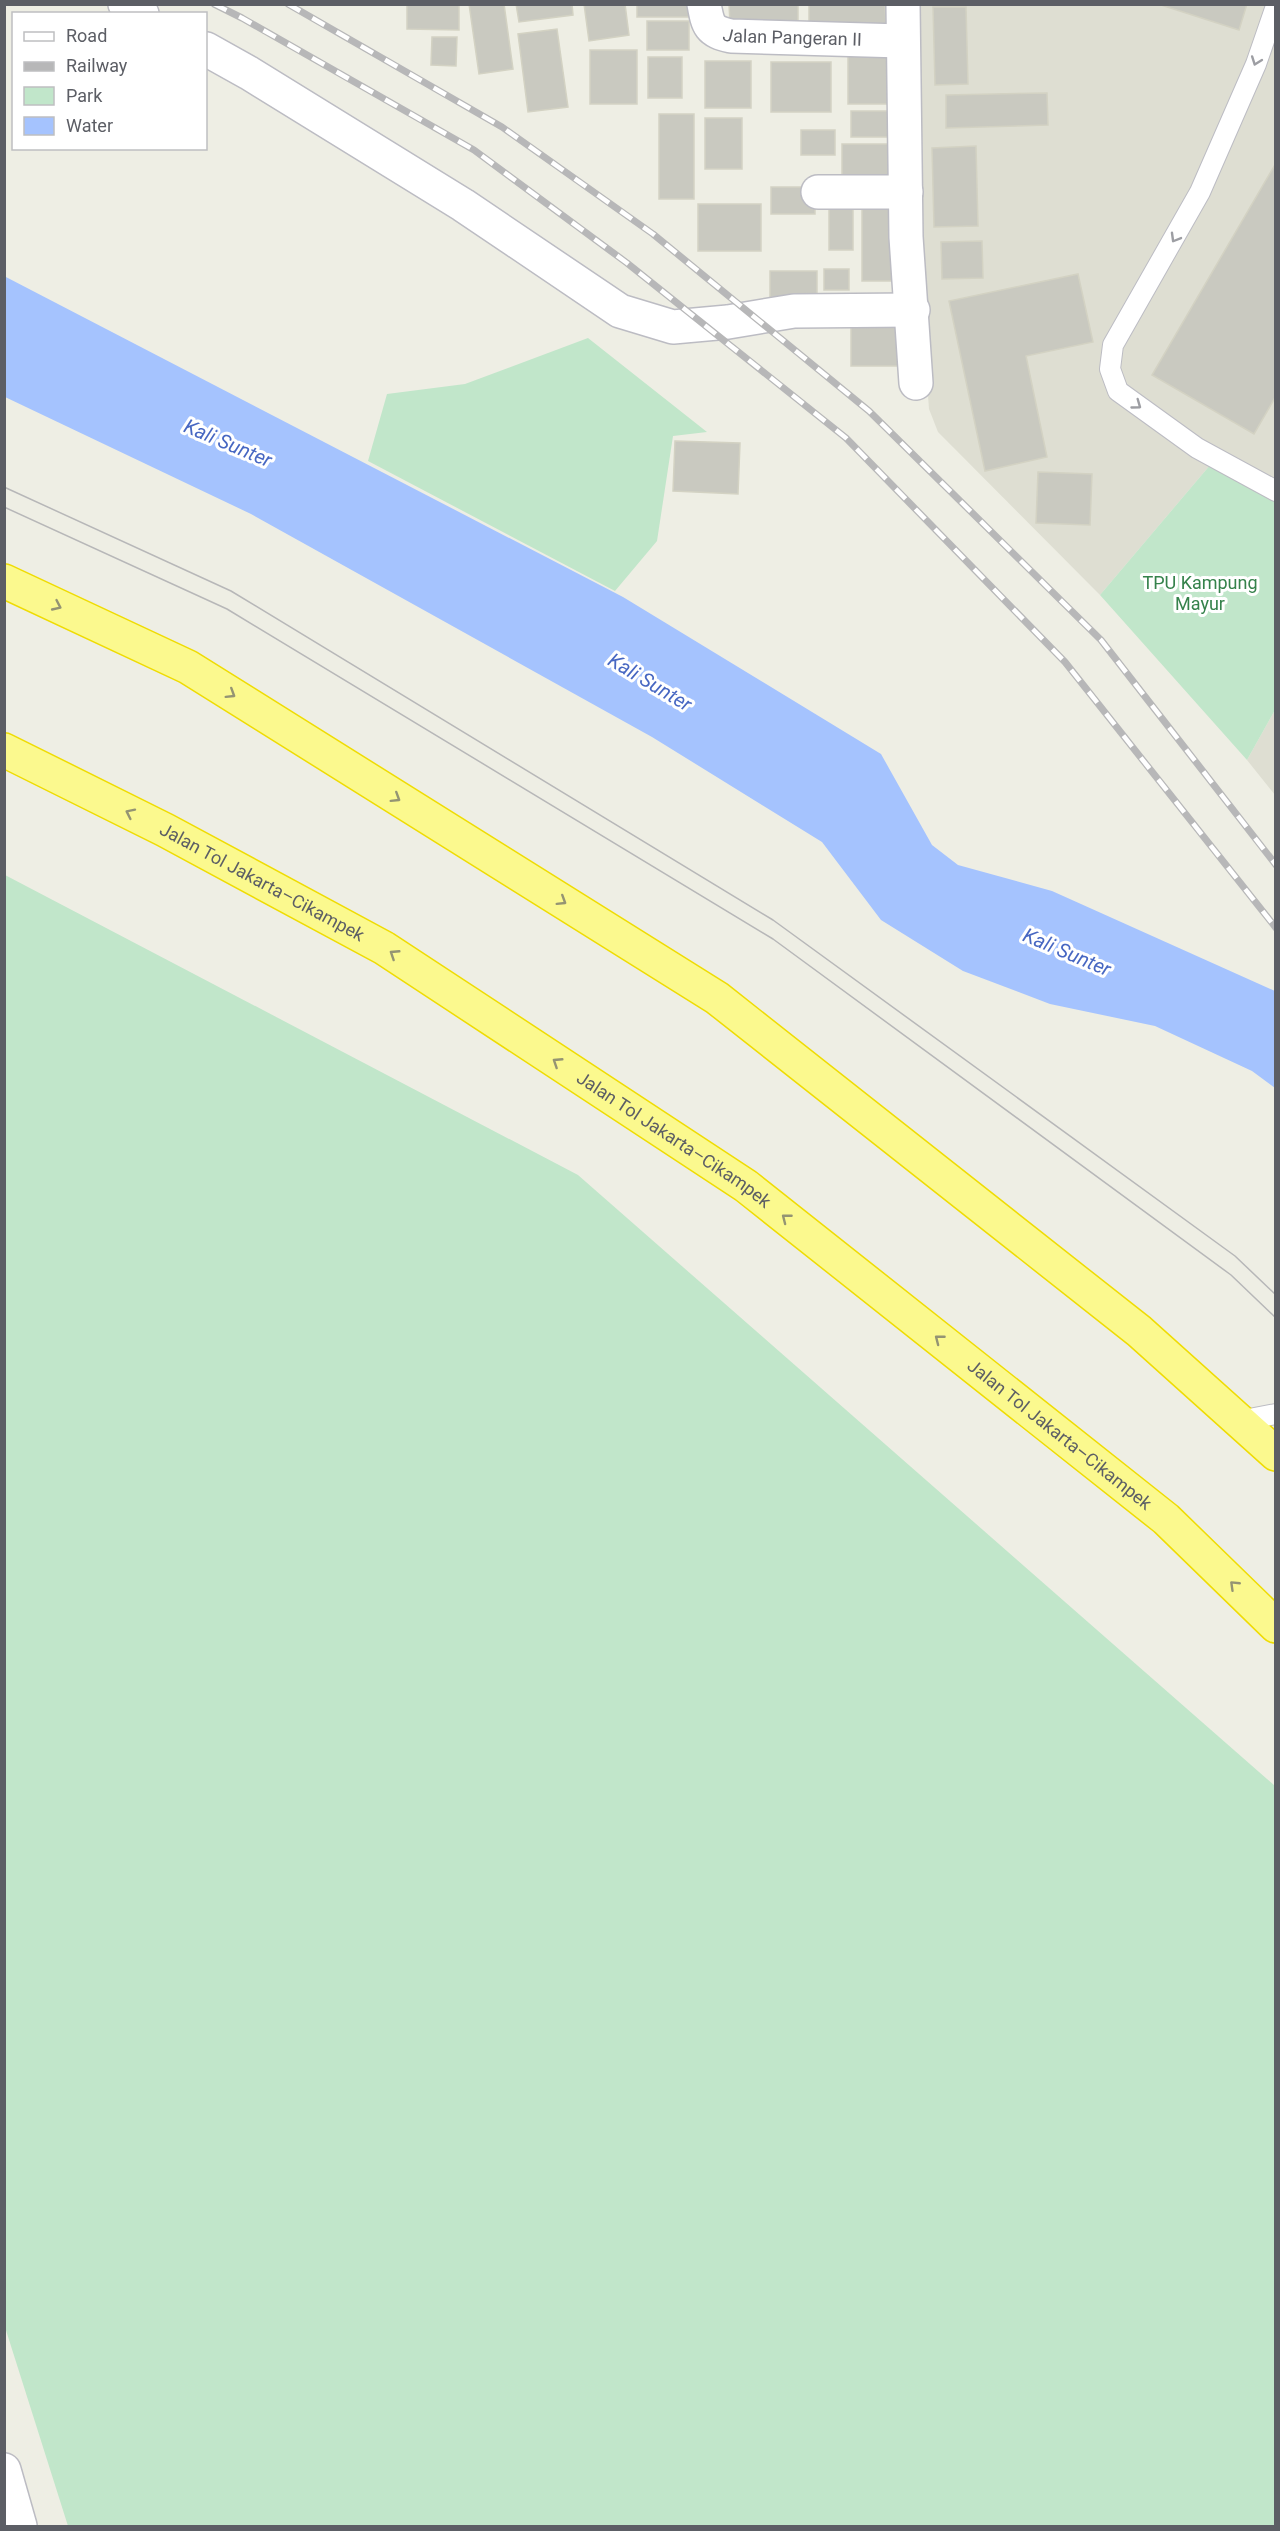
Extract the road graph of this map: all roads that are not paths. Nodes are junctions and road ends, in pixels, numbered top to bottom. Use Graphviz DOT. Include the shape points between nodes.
graph roads {
  1 [pos="125,4"];
  2 [pos="704,4"];
  3 [pos="903,4"];
  4 [pos="1275,6"];
  5 [pos="139,12"];
  6 [pos="902,41"];
  7 [pos="207,50"];
  8 [pos="818,192"];
  9 [pos="906,192"];
  10 [pos="913,310"];
  11 [pos="916,383"];
  12 [pos="1275,491"];
  13 [pos="4,581"];
  14 [pos="4,750"];
  15 [pos="1275,1414"];
  16 [pos="1239,1421"];
  17 [pos="1275,1454"];
  18 [pos="1275,1626"];
  19 [pos="4,2470"];
  20 [pos="20,2526"];
  1 -- 5 [label="street"];
  2 -- 6 [label="street, Jalan Pangeran II" via="707,22 715,32 731,36"];
  3 -- 6 [label="street"];
  4 -- 12 [label="lane, one-way" via="1256,64 1200,192 1113,345 1110,369 1118,392 1197,448"];
  6 -- 9 [label="street"];
  7 -- 10 [label="street" via="463,205 620,311 673,327 794,311"];
  8 -- 9 [label="street"];
  9 -- 10 [label="street"];
  10 -- 11 [label="street"];
  13 -- 16 [label="highway, one-way" via="188,667 717,998 1139,1330"];
  18 -- 14 [label="highway, Jalan Tol Jakarta–Cikampek, one-way" via="1166,1519 746,1186 384,948 165,830"];
  15 -- 16 [label="lane"];
  16 -- 17 [label="highway"];
  19 -- 20 [label="street"];
}
